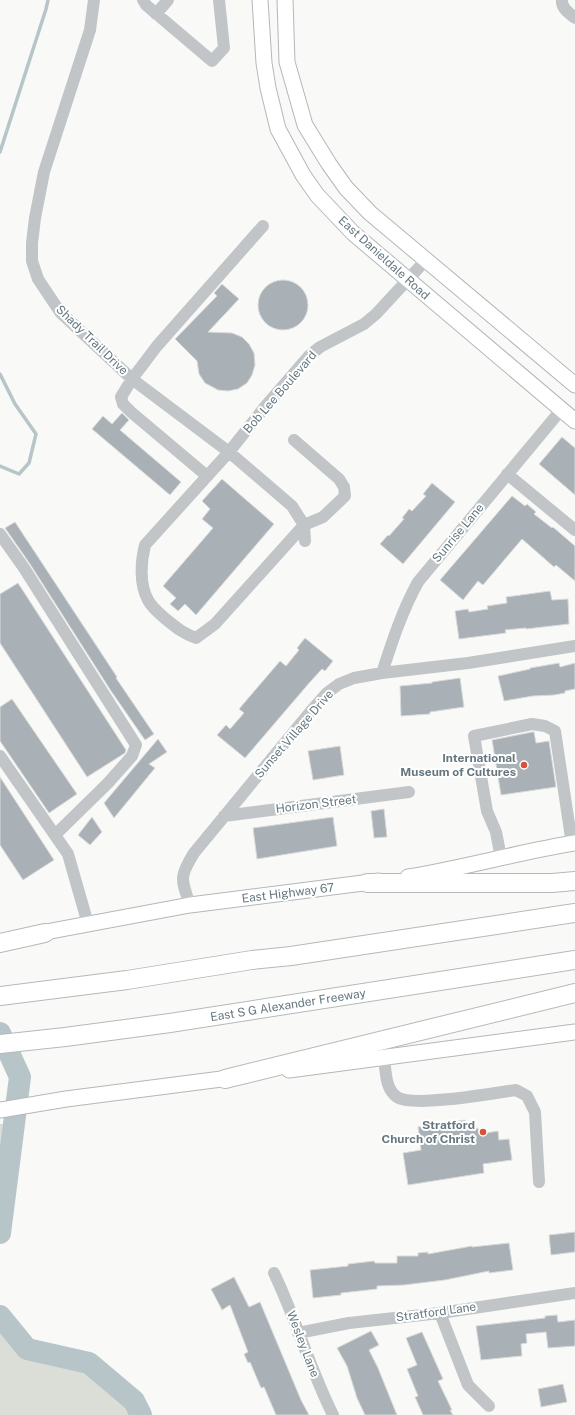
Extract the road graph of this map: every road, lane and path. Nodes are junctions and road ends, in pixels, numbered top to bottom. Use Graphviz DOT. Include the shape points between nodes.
graph roads {
  1 [pos="94,0"];
  2 [pos="144,0"];
  3 [pos="168,0"];
  4 [pos="219,0"];
  5 [pos="260,0"];
  6 [pos="285,0"];
  7 [pos="562,0"];
  8 [pos="156,14"];
  9 [pos="575,18"];
  10 [pos="263,226"];
  11 [pos="426,260"];
  12 [pos="407,280"];
  13 [pos="132,379"];
  14 [pos="575,385"];
  15 [pos="561,410"];
  16 [pos="575,421"];
  17 [pos="294,440"];
  18 [pos="228,452"];
  19 [pos="507,474"];
  20 [pos="207,476"];
  21 [pos="304,525"];
  22 [pos="575,530"];
  23 [pos="0,534"];
  24 [pos="306,541"];
  25 [pos="575,646"];
  26 [pos="382,673"];
  27 [pos="0,756"];
  28 [pos="409,792"];
  29 [pos="224,816"];
  30 [pos="55,835"];
  31 [pos="573,844"];
  32 [pos="501,858"];
  33 [pos="575,881"];
  34 [pos="367,883"];
  35 [pos="190,905"];
  36 [pos="575,913"];
  37 [pos="88,924"];
  38 [pos="44,933"];
  39 [pos="0,937"];
  40 [pos="0,943"];
  41 [pos="575,960"];
  42 [pos="575,993"];
  43 [pos="0,996"];
  44 [pos="575,1032"];
  45 [pos="0,1044"];
  46 [pos="384,1058"];
  47 [pos="225,1079"];
  48 [pos="0,1110"];
  49 [pos="540,1182"];
  50 [pos="274,1273"];
  51 [pos="575,1293"];
  52 [pos="440,1313"];
  53 [pos="298,1333"];
  54 [pos="489,1406"];
  55 [pos="333,1415"];
  1 -- 13 [label="street, Shady Trail Drive" via="87,38 44,172 34,224 32,261 38,279 60,312"];
  2 -- 8 [label="street"];
  3 -- 8 [label="street"];
  4 -- 8 [label="street" via="224,48 212,61"];
  5 -- 12 [label="main road, East Danieldale Road" via="268,88 278,129 290,153 317,195 353,233"];
  6 -- 11 [label="main road, East Danieldale Road" via="287,62 305,125 346,188"];
  7 -- 9 [label="street" via="564,8"];
  10 -- 13 [label="street" via="157,346"];
  11 -- 12 [label="street, Bob Lee Boulevard"];
  11 -- 14 [label="main road, East Danieldale Road"];
  12 -- 15 [label="main road, East Danieldale Road"];
  12 -- 18 [label="street, Bob Lee Boulevard" via="364,324 320,346 309,356"];
  13 -- 18 [label="street, Shady Trail Drive"];
  13 -- 20 [label="street" via="121,397 123,404"];
  15 -- 16 [label="main road, East Danieldale Road"];
  15 -- 19 [label="street, Sunrise Lane"];
  17 -- 21 [label="street" via="339,479 344,487 345,496 323,518"];
  18 -- 20 [label="street, Bob Lee Boulevard"];
  18 -- 21 [label="street, Shady Trail Drive" via="292,506"];
  19 -- 22 [label="street"];
  19 -- 26 [label="street, Sunrise Lane" via="418,582 400,618"];
  20 -- 21 [label="street, Bob Lee Boulevard" via="146,545 142,558 143,584 147,600 156,611 184,634 196,638 215,624"];
  21 -- 24 [label="street, Shady Trail Drive"];
  23 -- 30 [label="street" via="136,745 132,756 108,784"];
  25 -- 26 [label="street, Sunset Village Drive" via="468,663"];
  26 -- 29 [label="street, Sunset Village Drive" via="354,678 339,684 327,693"];
  27 -- 30 [label="street"];
  28 -- 29 [label="street, Horizon Street"];
  29 -- 35 [label="street, Sunset Village Drive" via="194,853 183,873 182,882"];
  30 -- 37 [label="street" via="68,854"];
  31 -- 32 [label="main road, East Highway 67"];
  31 -- 32 [label="street" via="555,731 532,724 474,736 486,811 496,832"];
  32 -- 34 [label="main road, East Highway 67" via="445,871"];
  33 -- 34 [label="highway" via="552,884"];
  34 -- 35 [label="main road, East Highway 67"];
  35 -- 37 [label="main road, East Highway 67"];
  36 -- 43 [label="highway" via="127,980"];
  37 -- 38 [label="main road, East Highway 67"];
  38 -- 39 [label="main road, East Highway 67"];
  38 -- 40 [label="highway"];
  41 -- 45 [label="highway, East S G Alexander Freeway" via="177,1022"];
  42 -- 47 [label="highway"];
  44 -- 46 [label="main road"];
  46 -- 47 [label="main road"];
  46 -- 49 [label="street" via="388,1087 396,1097 405,1101 440,1101 516,1090 527,1096 535,1112"];
  47 -- 48 [label="main road"];
  50 -- 53 [label="street, Wesley Lane"];
  51 -- 52 [label="street, Stratford Lane"];
  52 -- 53 [label="street, Stratford Lane" via="349,1323"];
  52 -- 54 [label="street" via="468,1385"];
  53 -- 55 [label="street, Wesley Lane"];
}
